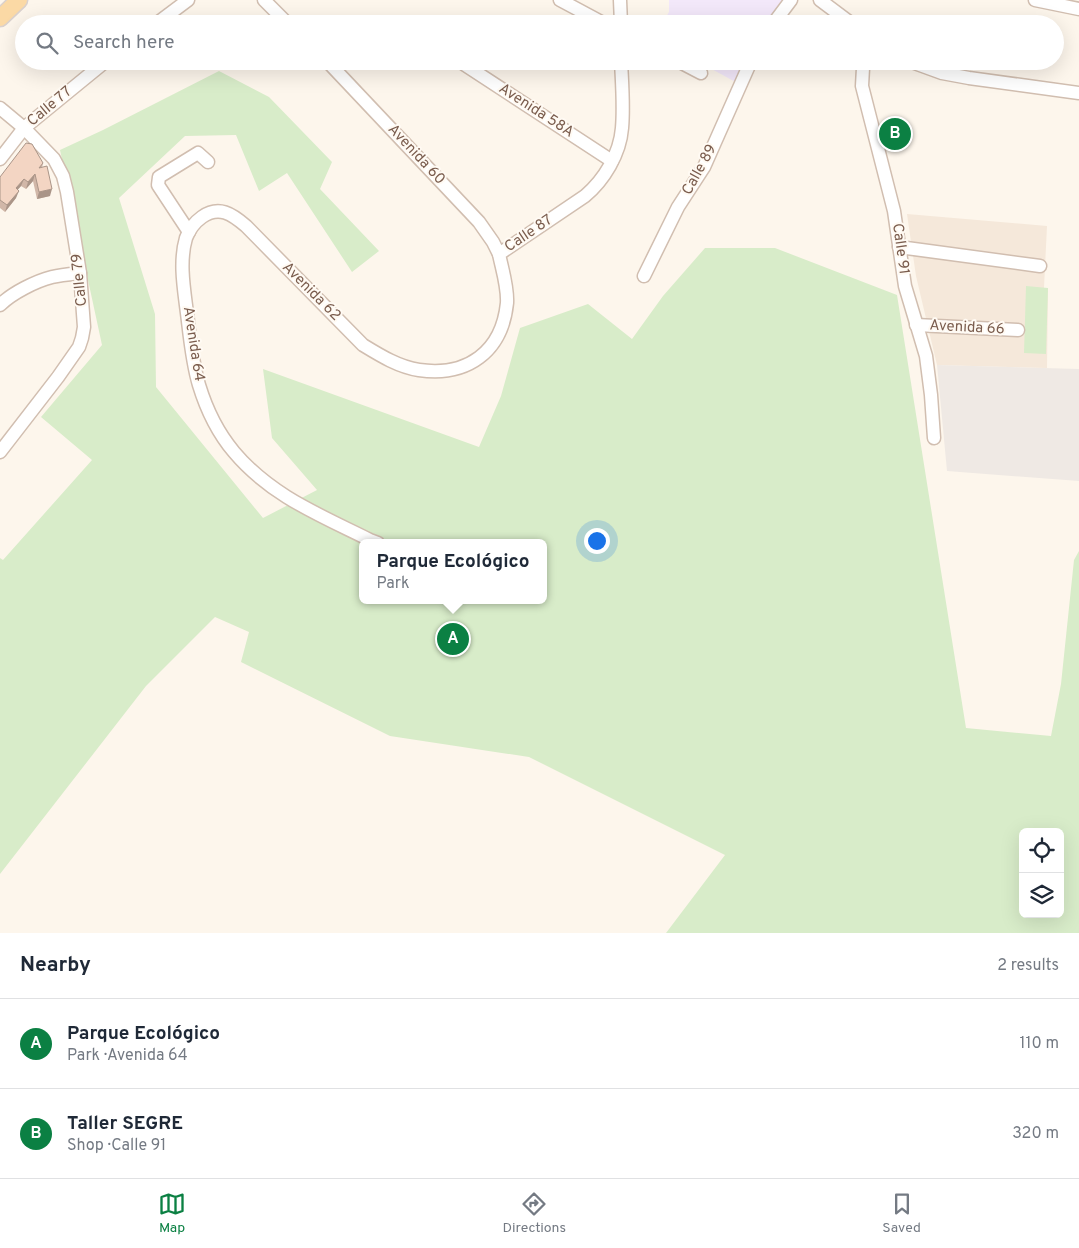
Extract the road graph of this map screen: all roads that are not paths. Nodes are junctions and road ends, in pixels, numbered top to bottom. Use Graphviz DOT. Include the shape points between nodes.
graph roads {
  1 [pos="19,0"];
  2 [pos="188,0"];
  3 [pos="264,0"];
  4 [pos="560,0"];
  5 [pos="620,0"];
  6 [pos="791,0"];
  7 [pos="820,0"];
  8 [pos="1035,0"];
  9 [pos="1079,9"];
  10 [pos="168,15"];
  11 [pos="279,15"];
  12 [pos="588,15"];
  13 [pos="621,15"];
  14 [pos="780,15"];
  15 [pos="840,15"];
  16 [pos="0,18"];
  17 [pos="95,70"];
  18 [pos="340,70"];
  19 [pos="473,70"];
  20 [pos="621,70"];
  21 [pos="695,70"];
  22 [pos="747,70"];
  23 [pos="862,70"];
  24 [pos="934,70"];
  25 [pos="701,73"];
  26 [pos="1079,94"];
  27 [pos="0,108"];
  28 [pos="24,128"];
  29 [pos="0,159"];
  30 [pos="612,161"];
  31 [pos="208,162"];
  32 [pos="208,213"];
  33 [pos="189,232"];
  34 [pos="899,247"];
  35 [pos="499,254"];
  36 [pos="1040,266"];
  37 [pos="80,273"];
  38 [pos="644,276"];
  39 [pos="0,305"];
  40 [pos="916,325"];
  41 [pos="1018,330"];
  42 [pos="418,370"];
  43 [pos="934,438"];
  44 [pos="0,452"];
  45 [pos="368,539"];
  1 -- 16 [label="main road"];
  2 -- 10 [label="street"];
  3 -- 11 [label="street"];
  4 -- 12 [label="street"];
  5 -- 13 [label="street"];
  6 -- 14 [label="street"];
  7 -- 15 [label="street"];
  8 -- 9 [label="street"];
  17 -- 28 [label="street, Calle 77"];
  18 -- 35 [label="street, Avenida 60" via="479,222"];
  19 -- 30 [label="street, Avenida 58A"];
  20 -- 30 [label="street, Calle 87" via="622,129"];
  21 -- 25 [label="street"];
  22 -- 38 [label="street, Calle 89" via="704,167 678,207"];
  23 -- 34 [label="street, Calle 91" via="862,86 894,211"];
  24 -- 26 [label="street"];
  27 -- 28 [label="street, Calle 79"];
  28 -- 29 [label="street, Calle 77"];
  28 -- 37 [label="street, Calle 79" via="54,159 62,176 68,192"];
  30 -- 35 [label="street, Calle 87" via="595,188"];
  31 -- 33 [label="street" via="198,153 159,177 158,185"];
  32 -- 33 [label="street, Avenida 64"];
  32 -- 42 [label="street, Avenida 62" via="225,212 246,226 363,346"];
  33 -- 45 [label="street, Avenida 64" via="182,265 189,334 198,385 220,432 260,479 295,503"];
  34 -- 36 [label="street"];
  34 -- 40 [label="street, Calle 91"];
  35 -- 42 [label="street, Calle 87" via="507,302 497,337 474,362 442,371"];
  37 -- 39 [label="street" via="36,284"];
  37 -- 44 [label="street, Calle 79" via="84,327 79,347"];
  40 -- 41 [label="street, Avenida 66"];
  40 -- 43 [label="street, Calle 91" via="926,356"];
}
